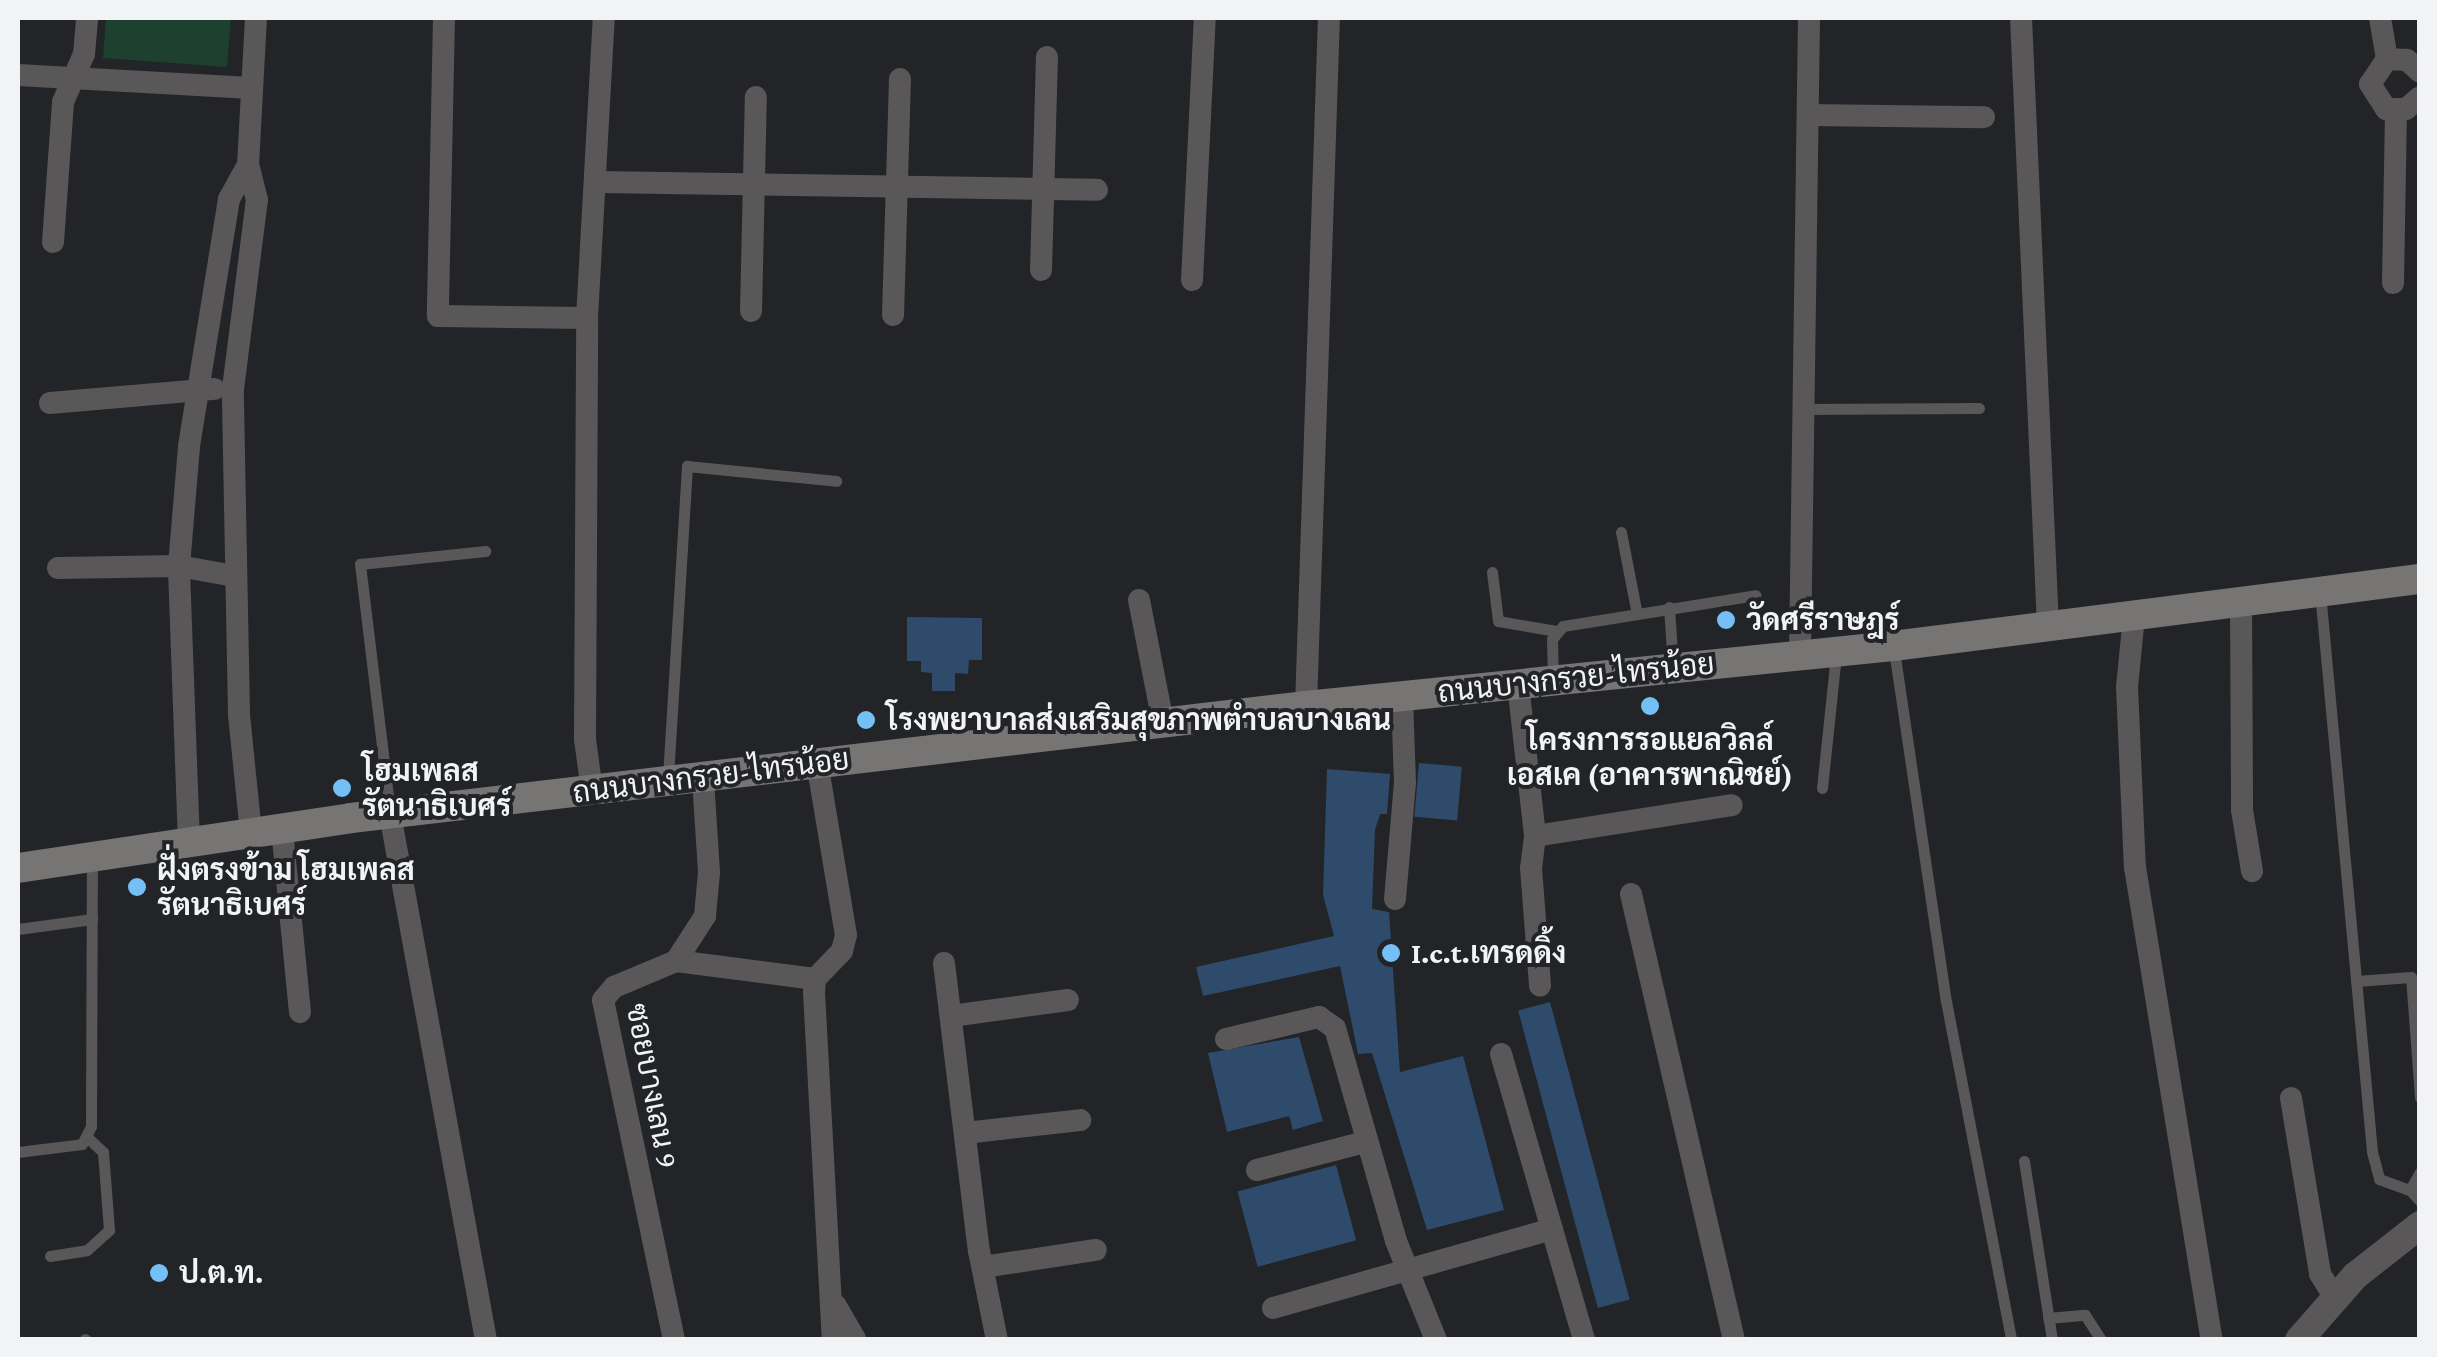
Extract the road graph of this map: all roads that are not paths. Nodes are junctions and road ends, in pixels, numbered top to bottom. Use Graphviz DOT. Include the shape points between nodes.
graph roads {
  1 [pos="87,18"];
  2 [pos="256,18"];
  3 [pos="444,18"];
  4 [pos="604,18"];
  5 [pos="1205,18"];
  6 [pos="1329,18"];
  7 [pos="1809,18"];
  8 [pos="2021,18"];
  9 [pos="2380,18"];
  10 [pos="1047,57"];
  11 [pos="2387,59"];
  12 [pos="2420,72"];
  13 [pos="18,75"];
  14 [pos="73,78"];
  15 [pos="900,79"];
  16 [pos="251,88"];
  17 [pos="756,97"];
  18 [pos="2420,97"];
  19 [pos="2396,111"];
  20 [pos="1808,115"];
  21 [pos="1984,117"];
  22 [pos="248,165"];
  23 [pos="598,182"];
  24 [pos="754,185"];
  25 [pos="898,187"];
  26 [pos="1043,190"];
  27 [pos="1097,190"];
  28 [pos="53,242"];
  29 [pos="1041,270"];
  30 [pos="1192,280"];
  31 [pos="2393,283"];
  32 [pos="751,311"];
  33 [pos="893,315"];
  34 [pos="587,318"];
  35 [pos="200,388"];
  36 [pos="232,389"];
  37 [pos="50,403"];
  38 [pos="1979,408"];
  39 [pos="1804,409"];
  40 [pos="836,481"];
  41 [pos="1621,532"];
  42 [pos="485,551"];
  43 [pos="180,566"];
  44 [pos="58,568"];
  45 [pos="1492,572"];
  46 [pos="234,576"];
  47 [pos="2420,579"];
  48 [pos="2320,592"];
  49 [pos="1756,595"];
  50 [pos="1139,600"];
  51 [pos="2241,602"];
  52 [pos="1670,607"];
  53 [pos="1637,614"];
  54 [pos="2134,616"];
  55 [pos="2048,626"];
  56 [pos="1556,631"];
  57 [pos="1893,646"];
  58 [pos="1836,650"];
  59 [pos="1800,654"];
  60 [pos="1673,668"];
  61 [pos="1553,680"];
  62 [pos="1518,684"];
  63 [pos="1402,696"];
  64 [pos="1306,706"];
  65 [pos="1163,722"];
  66 [pos="817,762"];
  67 [pos="703,778"];
  68 [pos="668,782"];
  69 [pos="1822,788"];
  70 [pos="592,791"];
  71 [pos="1732,805"];
  72 [pos="390,814"];
  73 [pos="282,829"];
  74 [pos="252,833"];
  75 [pos="1535,836"];
  76 [pos="189,842"];
  77 [pos="92,857"];
  78 [pos="18,868"];
  79 [pos="2252,871"];
  80 [pos="1631,894"];
  81 [pos="1395,899"];
  82 [pos="92,919"];
  83 [pos="18,929"];
  84 [pos="676,962"];
  85 [pos="944,963"];
  86 [pos="815,979"];
  87 [pos="2356,981"];
  88 [pos="1540,986"];
  89 [pos="1068,1000"];
  90 [pos="300,1012"];
  91 [pos="951,1016"];
  92 [pos="1226,1039"];
  93 [pos="1502,1054"];
  94 [pos="2291,1098"];
  95 [pos="2420,1098"];
  96 [pos="1080,1120"];
  97 [pos="965,1133"];
  98 [pos="88,1137"];
  99 [pos="1365,1142"];
  100 [pos="18,1152"];
  101 [pos="2024,1160"];
  102 [pos="1257,1170"];
  103 [pos="2420,1172"];
  104 [pos="2410,1190"];
  105 [pos="2420,1201"];
  106 [pos="1552,1230"];
  107 [pos="2414,1236"];
  108 [pos="1096,1250"];
  109 [pos="50,1256"];
  110 [pos="983,1267"];
  111 [pos="1409,1272"];
  112 [pos="2335,1298"];
  113 [pos="836,1306"];
  114 [pos="1272,1308"];
  115 [pos="2048,1318"];
  116 [pos="486,1340"];
  117 [pos="674,1340"];
  118 [pos="833,1340"];
  119 [pos="856,1340"];
  120 [pos="997,1340"];
  121 [pos="1436,1340"];
  122 [pos="1584,1340"];
  123 [pos="1734,1340"];
  124 [pos="2011,1340"];
  125 [pos="2052,1340"];
  126 [pos="2101,1340"];
  127 [pos="2212,1340"];
  128 [pos="2299,1340"];
  1 -- 14 [label="street"];
  2 -- 16 [label="street"];
  3 -- 34 [label="street" via="438,316"];
  4 -- 23 [label="street"];
  5 -- 30 [label="street"];
  6 -- 64 [label="street"];
  7 -- 20 [label="street"];
  8 -- 55 [label="street"];
  9 -- 11 [label="street"];
  10 -- 26 [label="street"];
  11 -- 12 [label="street" via="2407,60"];
  11 -- 19 [label="street" via="2370,84 2377,103"];
  13 -- 14 [label="street"];
  14 -- 16 [label="street"];
  14 -- 28 [label="street" via="63,102"];
  15 -- 25 [label="street"];
  16 -- 22 [label="street"];
  17 -- 24 [label="street"];
  18 -- 19 [label="street"];
  19 -- 31 [label="street"];
  20 -- 21 [label="street"];
  20 -- 39 [label="street"];
  22 -- 35 [label="street" via="229,199"];
  22 -- 36 [label="street" via="258,200"];
  23 -- 24 [label="street"];
  23 -- 34 [label="street"];
  24 -- 25 [label="street"];
  24 -- 32 [label="street"];
  25 -- 26 [label="street"];
  25 -- 33 [label="street"];
  26 -- 27 [label="street"];
  26 -- 29 [label="street"];
  34 -- 70 [label="street" via="585,738"];
  35 -- 36 [label="street"];
  35 -- 37 [label="street"];
  35 -- 43 [label="street"];
  36 -- 46 [label="street" via="238,445"];
  38 -- 39 [label="lane"];
  39 -- 59 [label="street"];
  40 -- 68 [label="lane" via="688,466"];
  41 -- 53 [label="lane"];
  42 -- 72 [label="lane" via="360,564"];
  43 -- 44 [label="street"];
  43 -- 46 [label="street"];
  43 -- 76 [label="street"];
  45 -- 56 [label="lane" via="1498,621"];
  46 -- 74 [label="street"];
  47 -- 48 [label="main road, ถนนบางกรวย-ไทรน้อย"];
  48 -- 51 [label="main road, ถนนบางกรวย-ไทรน้อย"];
  48 -- 87 [label="lane"];
  49 -- 52 [label="lane"];
  50 -- 65 [label="street"];
  51 -- 54 [label="main road, ถนนบางกรวย-ไทรน้อย"];
  51 -- 79 [label="street" via="2242,810"];
  52 -- 53 [label="lane"];
  52 -- 60 [label="lane"];
  53 -- 56 [label="lane"];
  54 -- 55 [label="main road, ถนนบางกรวย-ไทรน้อย"];
  54 -- 127 [label="street" via="2127,687 2135,867"];
  55 -- 57 [label="main road, ถนนบางกรวย-ไทรน้อย"];
  56 -- 61 [label="lane"];
  57 -- 58 [label="main road, ถนนบางกรวย-ไทรน้อย"];
  57 -- 124 [label="lane" via="1946,1001"];
  58 -- 59 [label="main road, ถนนบางกรวย-ไทรน้อย"];
  58 -- 69 [label="lane"];
  59 -- 60 [label="main road, ถนนบางกรวย-ไทรน้อย"];
  60 -- 61 [label="main road, ถนนบางกรวย-ไทรน้อย"];
  61 -- 62 [label="main road, ถนนบางกรวย-ไทรน้อย"];
  62 -- 63 [label="main road, ถนนบางกรวย-ไทรน้อย"];
  62 -- 75 [label="street"];
  63 -- 64 [label="main road, ถนนบางกรวย-ไทรน้อย"];
  63 -- 81 [label="street" via="1405,783"];
  64 -- 65 [label="main road, ถนนบางกรวย-ไทรน้อย"];
  65 -- 66 [label="main road, ถนนบางกรวย-ไทรน้อย"];
  66 -- 67 [label="main road, ถนนบางกรวย-ไทรน้อย"];
  66 -- 86 [label="street" via="846,935 842,951"];
  67 -- 68 [label="main road, ถนนบางกรวย-ไทรน้อย"];
  67 -- 84 [label="street, ซอยบางเลน 9" via="705,916"];
  68 -- 70 [label="main road, ถนนบางกรวย-ไทรน้อย"];
  70 -- 72 [label="main road, ถนนบางกรวย-ไทรน้อย"];
  71 -- 75 [label="street"];
  72 -- 73 [label="main road, ถนนบางกรวย-ไทรน้อย"];
  72 -- 116 [label="street"];
  73 -- 74 [label="main road, ถนนบางกรวย-ไทรน้อย"];
  73 -- 90 [label="street"];
  74 -- 76 [label="main road, ถนนบางกรวย-ไทรน้อย"];
  75 -- 88 [label="street" via="1531,868"];
  76 -- 77 [label="main road, ถนนบางกรวย-ไทรน้อย"];
  77 -- 78 [label="main road, ถนนบางกรวย-ไทรน้อย"];
  77 -- 82 [label="lane"];
  80 -- 123 [label="street"];
  82 -- 83 [label="lane"];
  82 -- 98 [label="lane"];
  84 -- 86 [label="street"];
  84 -- 117 [label="street, ซอยบางเลน 9" via="614,987 603,1000"];
  85 -- 91 [label="street"];
  86 -- 113 [label="street"];
  87 -- 95 [label="lane" via="2411,977"];
  87 -- 104 [label="lane" via="2379,1180"];
  89 -- 91 [label="street"];
  91 -- 97 [label="street"];
  92 -- 99 [label="street" via="1327,1020"];
  93 -- 106 [label="street"];
  94 -- 112 [label="street" via="2320,1274"];
  96 -- 97 [label="street"];
  97 -- 110 [label="street"];
  98 -- 100 [label="lane" via="82,1144"];
  98 -- 109 [label="lane" via="103,1152 109,1230 87,1250"];
  99 -- 102 [label="street"];
  99 -- 111 [label="street"];
  101 -- 115 [label="lane"];
  103 -- 104 [label="lane"];
  104 -- 105 [label="lane"];
  106 -- 111 [label="street"];
  106 -- 122 [label="street"];
  107 -- 112 [label="street"];
  108 -- 110 [label="street"];
  110 -- 120 [label="street"];
  111 -- 114 [label="street"];
  111 -- 121 [label="street"];
  112 -- 128 [label="street"];
  113 -- 118 [label="street"];
  113 -- 119 [label="street"];
  115 -- 125 [label="lane"];
  115 -- 126 [label="lane" via="2086,1315"];
}
